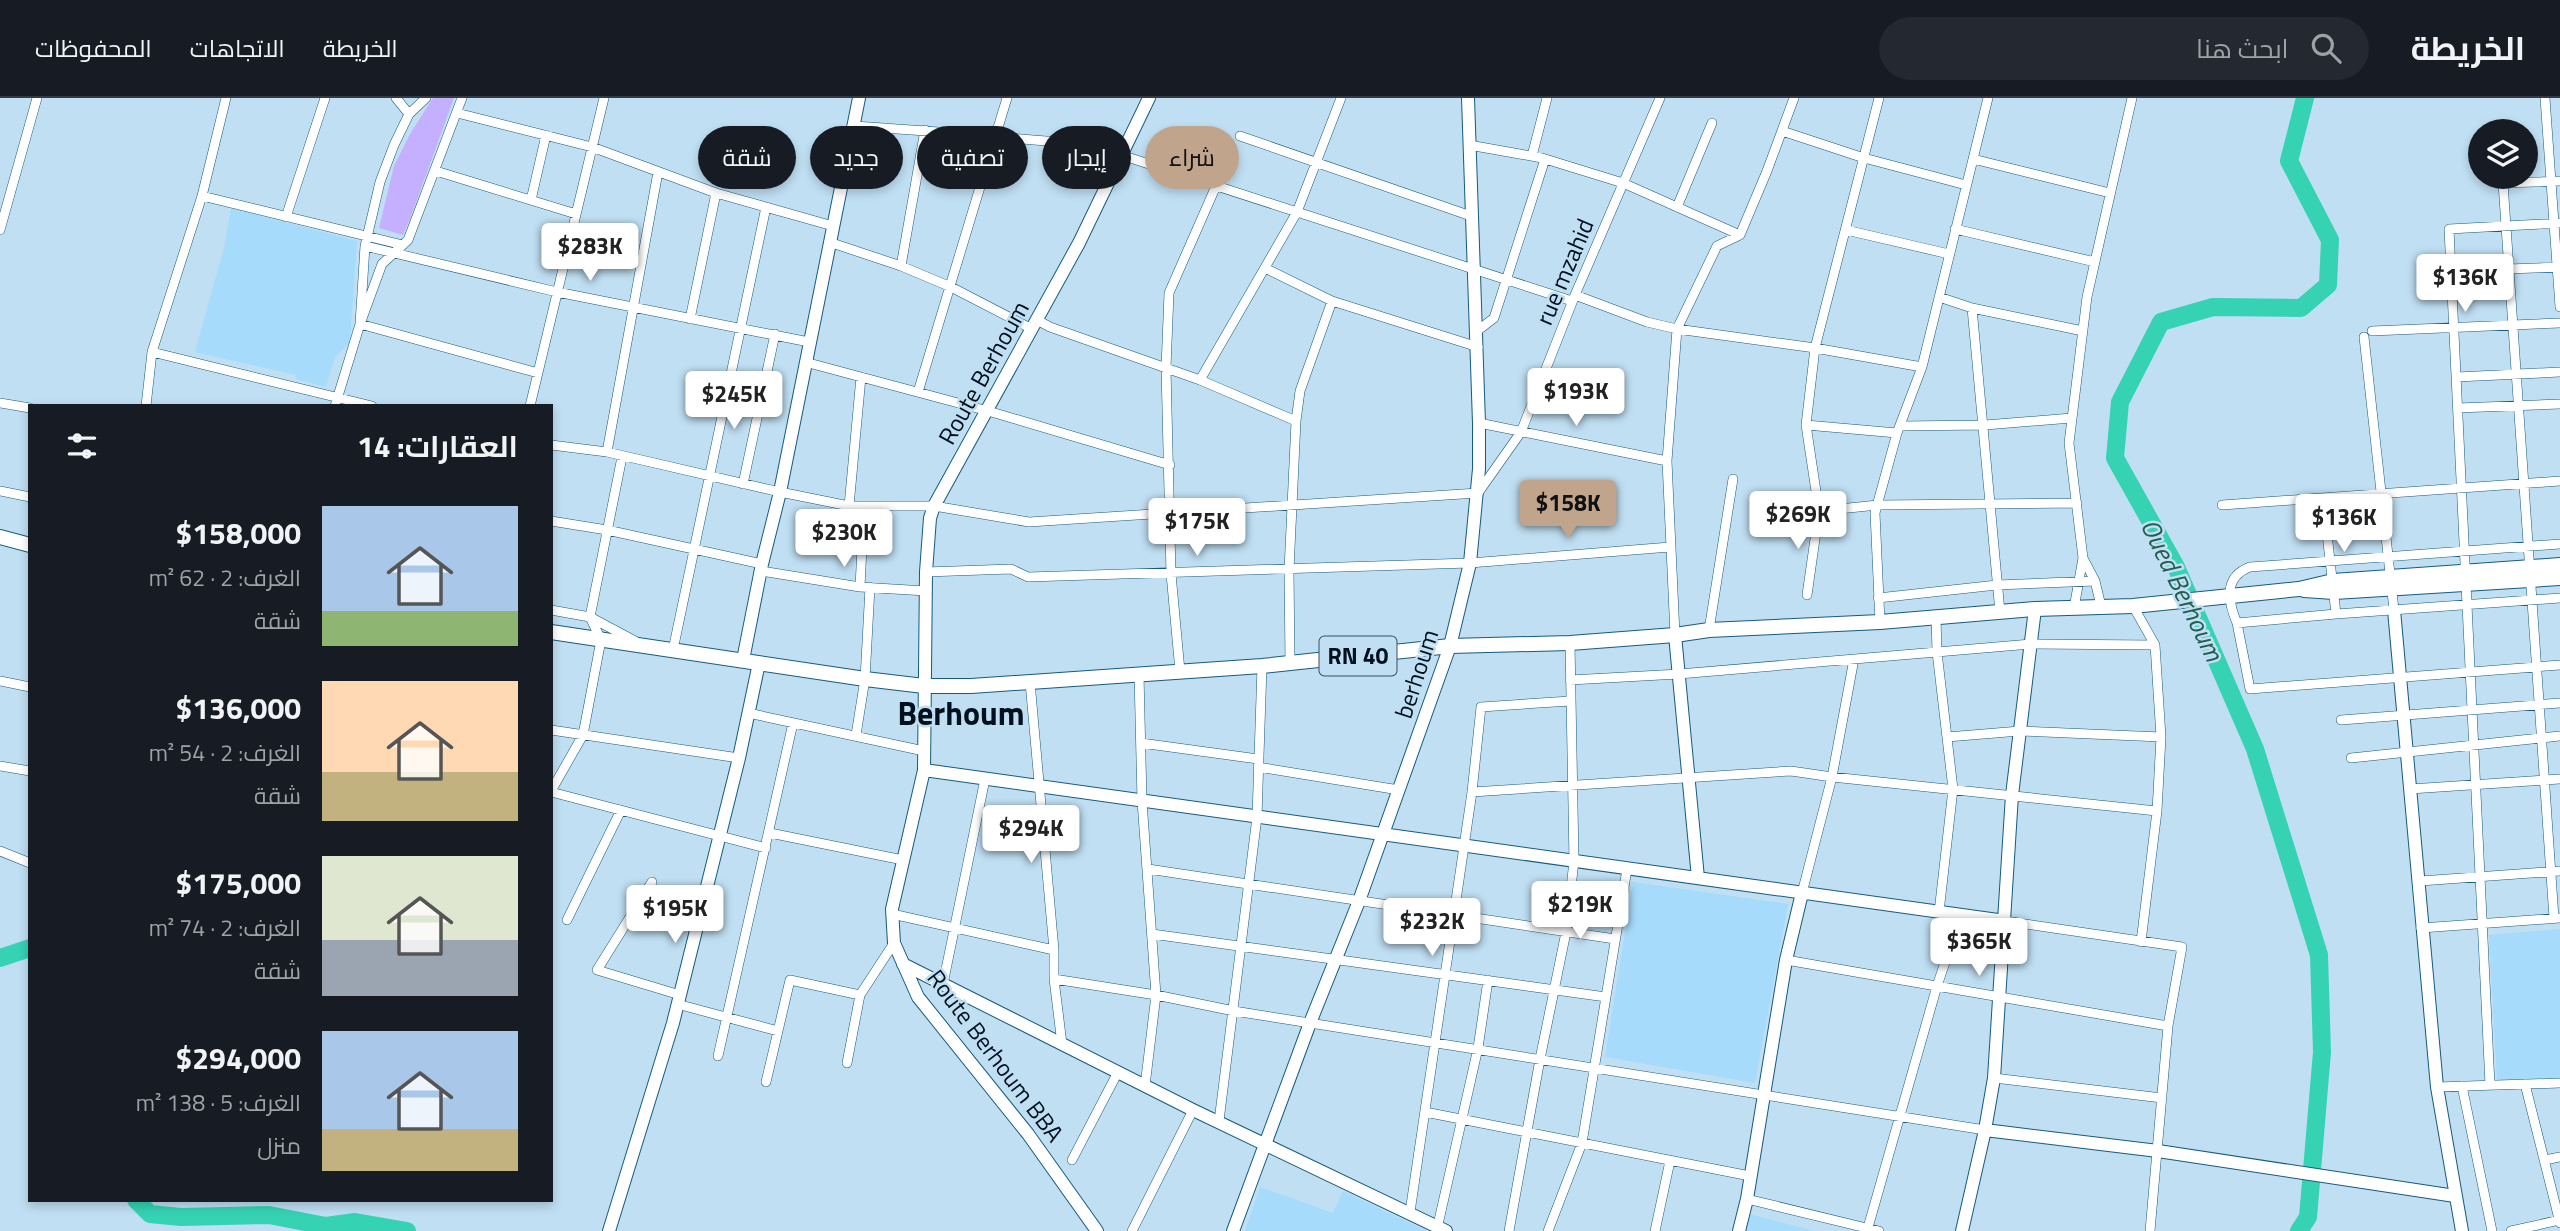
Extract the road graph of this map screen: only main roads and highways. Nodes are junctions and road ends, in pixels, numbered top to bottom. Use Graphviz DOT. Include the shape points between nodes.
graph roads {
  1 [pos="0,537"];
  2 [pos="28,544"];
  3 [pos="2560,565"];
  4 [pos="2529,573"];
  5 [pos="2560,578"];
  6 [pos="553,632"];
  1 -- 2 [label="main road"];
  3 -- 4 [label="main road, RN 40"];
  4 -- 5 [label="main road, RN 40"];
  4 -- 6 [label="main road, RN 40" via="2133,606 1709,630 1570,643 1450,646 1262,666 924,686"];
}
